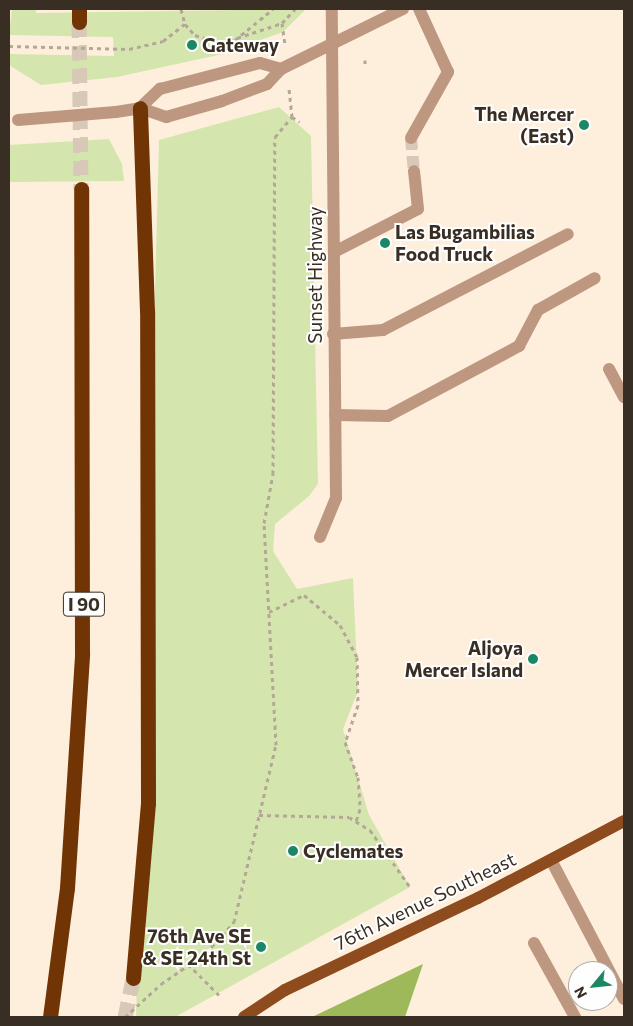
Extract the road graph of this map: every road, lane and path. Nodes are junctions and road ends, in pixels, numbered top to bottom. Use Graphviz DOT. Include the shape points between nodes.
graph roads {
  1 [pos="182,9"];
  2 [pos="273,9"];
  3 [pos="294,9"];
  4 [pos="332,9"];
  5 [pos="403,9"];
  6 [pos="420,9"];
  7 [pos="282,23"];
  8 [pos="185,24"];
  9 [pos="283,32"];
  10 [pos="234,41"];
  11 [pos="333,44"];
  12 [pos="9,46"];
  13 [pos="365,60"];
  14 [pos="365,66"];
  15 [pos="281,69"];
  16 [pos="140,108"];
  17 [pos="9,120"];
  18 [pos="300,122"];
  19 [pos="411,138"];
  20 [pos="414,171"];
  21 [pos="81,189"];
  22 [pos="568,234"];
  23 [pos="334,252"];
  24 [pos="595,278"];
  25 [pos="333,334"];
  26 [pos="609,369"];
  27 [pos="624,397"];
  28 [pos="335,415"];
  29 [pos="320,537"];
  30 [pos="269,612"];
  31 [pos="259,815"];
  32 [pos="356,821"];
  33 [pos="624,821"];
  34 [pos="551,860"];
  35 [pos="410,888"];
  36 [pos="534,943"];
  37 [pos="188,964"];
  38 [pos="133,978"];
  39 [pos="221,997"];
  40 [pos="624,999"];
  41 [pos="50,1017"];
  42 [pos="125,1017"];
  43 [pos="244,1017"];
  44 [pos="575,1017"];
  1 -- 8 [label="path"];
  2 -- 10 [label="path"];
  3 -- 7 [label="path"];
  4 -- 11 [label="street, Sunset Highway"];
  5 -- 11 [label="street"];
  6 -- 19 [label="street" via="448,72"];
  7 -- 9 [label="path"];
  7 -- 10 [label="path"];
  8 -- 10 [label="path" via="207,41"];
  8 -- 12 [label="path" via="163,41 129,49"];
  11 -- 15 [label="street"];
  11 -- 23 [label="street, Sunset Highway"];
  13 -- 14 [label="path"];
  15 -- 16 [label="street" via="260,63 160,89"];
  15 -- 16 [label="street" via="267,84 196,109 166,117"];
  16 -- 17 [label="street, bridge"];
  16 -- 38 [label="highway" via="148,321 148,803"];
  18 -- 30 [label="path" via="292,115 275,137 273,474 264,523"];
  20 -- 23 [label="street" via="418,209"];
  21 -- 41 [label="highway, I 90" via="82,653 67,888"];
  22 -- 25 [label="street" via="383,330"];
  23 -- 25 [label="street, Sunset Highway"];
  24 -- 28 [label="street" via="538,310 519,346 388,416"];
  25 -- 28 [label="street, Sunset Highway"];
  26 -- 27 [label="street"];
  28 -- 29 [label="street, Sunset Highway" via="336,498"];
  30 -- 31 [label="path" via="276,745"];
  30 -- 32 [label="path" via="304,595 340,625 357,658 358,705 345,742 358,777 360,809"];
  31 -- 32 [label="path"];
  31 -- 37 [label="path" via="234,922 206,953"];
  32 -- 35 [label="path" via="370,830"];
  33 -- 34 [label="main road, 76th Avenue Southeast"];
  34 -- 40 [label="street"];
  34 -- 43 [label="main road, 76th Avenue Southeast" via="286,990"];
  36 -- 44 [label="street"];
  37 -- 39 [label="path"];
  37 -- 42 [label="path, bridge"];
}
